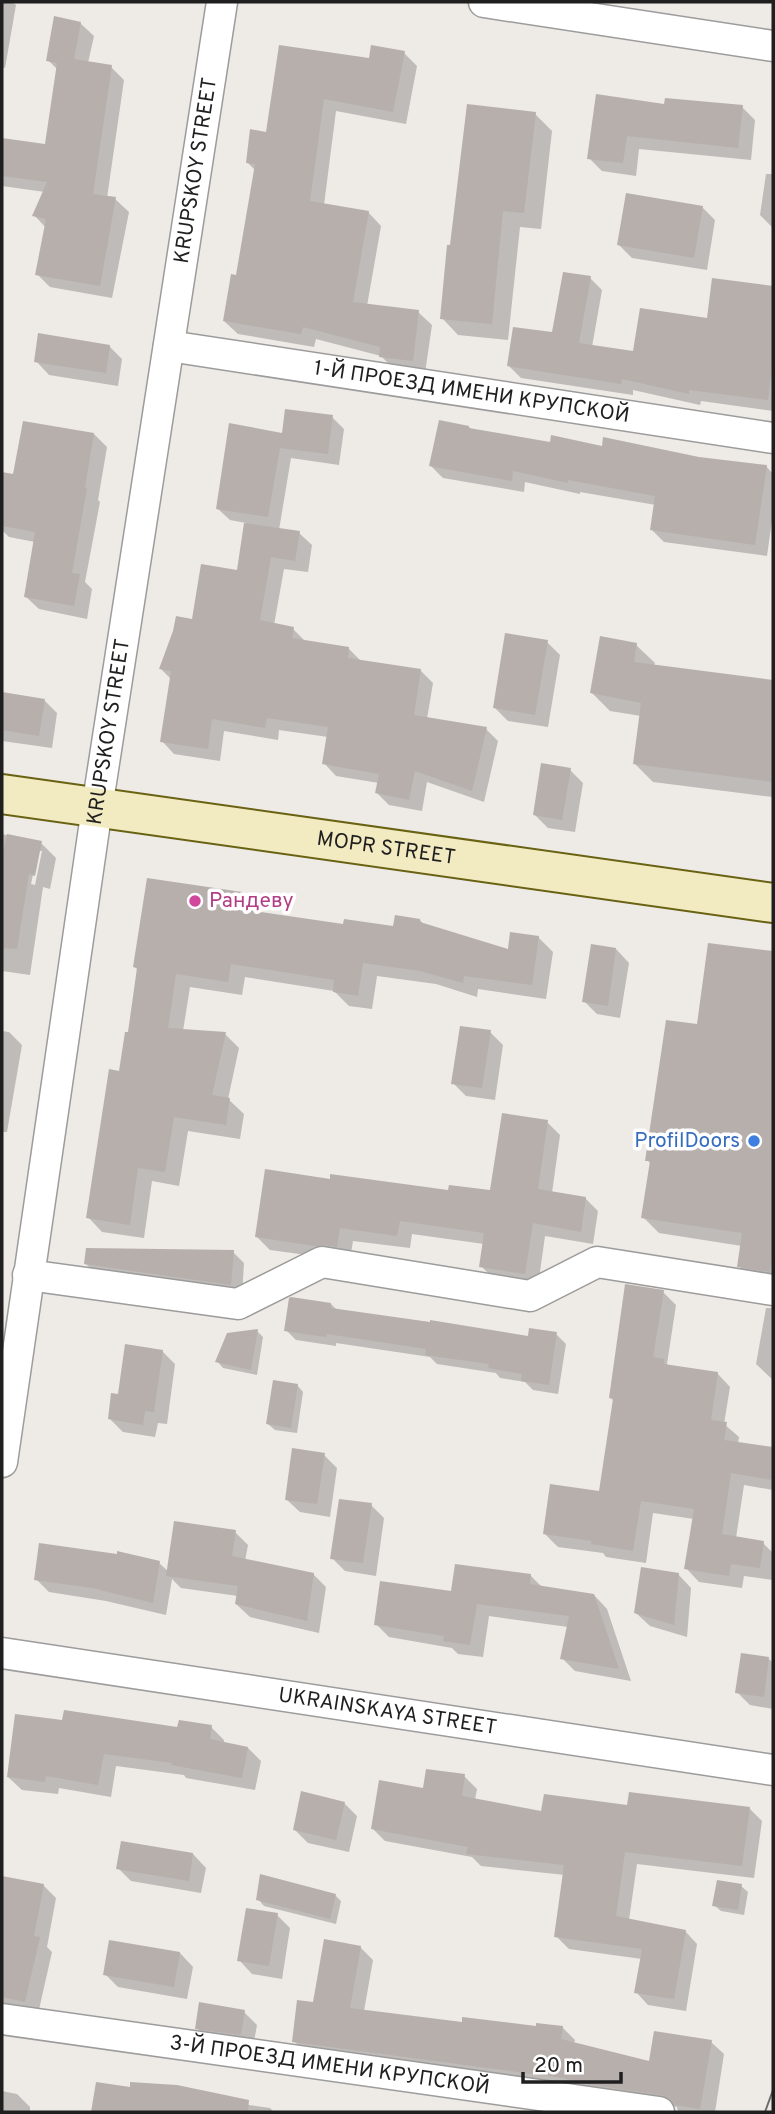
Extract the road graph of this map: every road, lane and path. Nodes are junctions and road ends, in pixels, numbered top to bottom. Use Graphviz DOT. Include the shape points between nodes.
graph roads {
  1 [pos="222,2"];
  2 [pos="484,2"];
  3 [pos="773,46"];
  4 [pos="169,346"];
  5 [pos="773,438"];
  6 [pos="2,793"];
  7 [pos="97,808"];
  8 [pos="773,902"];
  9 [pos="28,1275"];
  10 [pos="773,1290"];
  11 [pos="2,1462"];
  12 [pos="2,1653"];
  13 [pos="773,1770"];
  14 [pos="2,2019"];
  15 [pos="659,2112"];
  1 -- 4 [label="street, KRUPSKOY STREET"];
  2 -- 3 [label="street"];
  4 -- 5 [label="street, 1-Й ПРОЕЗД ИМЕНИ КРУПСКОЙ"];
  4 -- 7 [label="street, KRUPSKOY STREET"];
  6 -- 7 [label="main road, MOPR STREET"];
  7 -- 8 [label="main road, MOPR STREET"];
  7 -- 9 [label="street, KRUPSKOY STREET"];
  9 -- 10 [label="street" via="238,1304 322,1262 530,1296 597,1262"];
  9 -- 11 [label="street, KRUPSKOY STREET"];
  12 -- 13 [label="street, UKRAINSKAYA STREET"];
  14 -- 15 [label="street, 3-Й ПРОЕЗД ИМЕНИ КРУПСКОЙ"];
}
